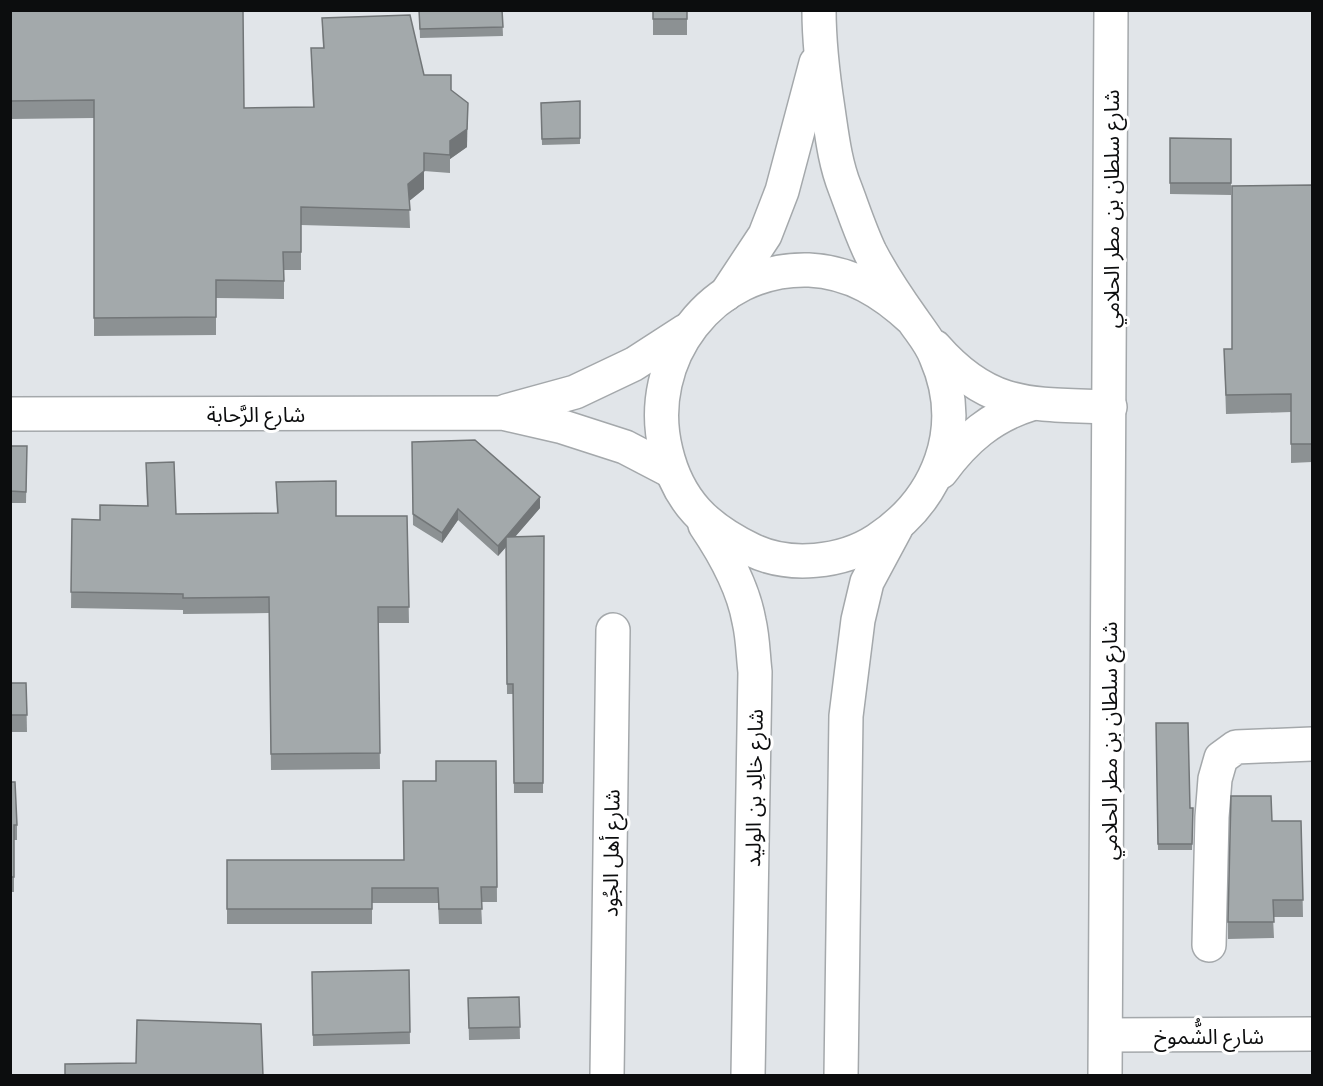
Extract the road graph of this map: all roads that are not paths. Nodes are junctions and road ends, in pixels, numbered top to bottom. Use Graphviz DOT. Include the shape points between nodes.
graph roads {
  1 [pos="819,10"];
  2 [pos="1111,10"];
  3 [pos="819,49"];
  4 [pos="726,294"];
  5 [pos="918,326"];
  6 [pos="689,328"];
  7 [pos="1031,404"];
  8 [pos="1110,407"];
  9 [pos="502,412"];
  10 [pos="10,414"];
  11 [pos="670,471"];
  12 [pos="927,492"];
  13 [pos="698,513"];
  14 [pos="896,527"];
  15 [pos="613,630"];
  16 [pos="1312,744"];
  17 [pos="1209,945"];
  18 [pos="1312,1034"];
  19 [pos="1106,1035"];
  20 [pos="607,1076"];
  21 [pos="748,1076"];
  22 [pos="841,1076"];
  23 [pos="1105,1076"];
  1 -- 3 [label="street"];
  2 -- 8 [label="street, شارع سلطان بن مطر الحلامي"];
  3 -- 4 [label="street" via="782,191 765,235"];
  3 -- 5 [label="street" via="834,152 843,185 871,253"];
  4 -- 5 [label="street" via="752,280 780,272 809,270 866,285 891,299"];
  4 -- 6 [label="street"];
  5 -- 7 [label="street" via="972,382 990,392"];
  5 -- 12 [label="street" via="945,382 948,411 947,439 940,466"];
  6 -- 9 [label="street, شارع الرَّحابة" via="634,364 575,392"];
  6 -- 11 [label="street" via="670,361 661,397 662,434"];
  7 -- 8 [label="street"];
  7 -- 12 [label="street" via="983,426 953,455"];
  8 -- 19 [label="street, شارع سلطان بن مطر الحلامي"];
  9 -- 10 [label="street, شارع الرَّحابة"];
  9 -- 11 [label="street, شارع الرَّحابة" via="625,447"];
  11 -- 13 [label="street"];
  12 -- 14 [label="street"];
  13 -- 14 [label="street" via="725,537 758,553 794,561 831,558 857,550"];
  13 -- 21 [label="street, شارع خالِد بن الوليد" via="734,577 749,620 755,672"];
  14 -- 22 [label="street" via="867,582 858,620 846,716"];
  15 -- 20 [label="street, شارع أهل الجُود"];
  16 -- 17 [label="street" via="1236,747 1221,758 1212,817"];
  18 -- 19 [label="street, شارع الشُّموخ"];
  19 -- 23 [label="street, شارع سلطان بن مطر الحلامي"];
}
